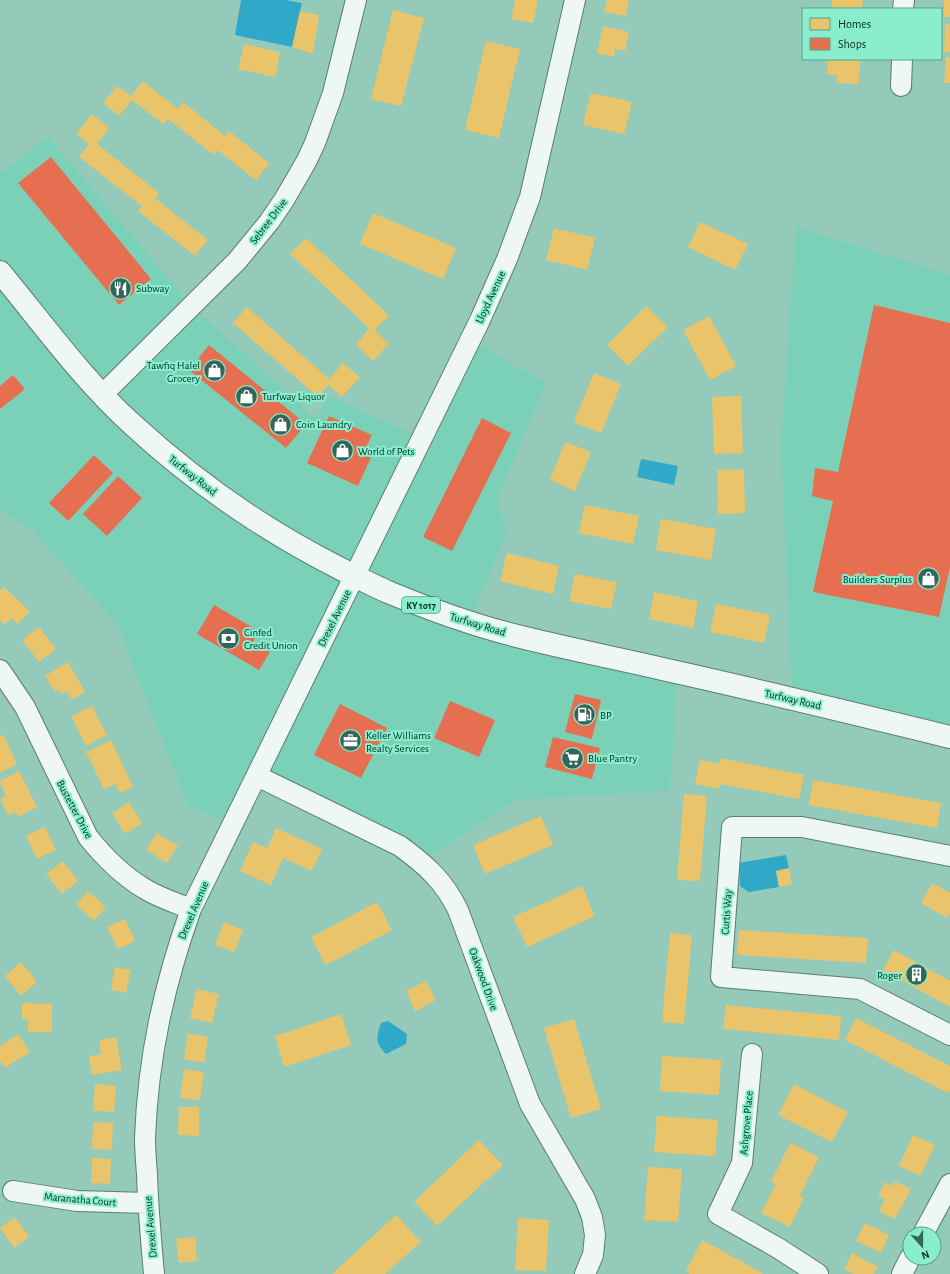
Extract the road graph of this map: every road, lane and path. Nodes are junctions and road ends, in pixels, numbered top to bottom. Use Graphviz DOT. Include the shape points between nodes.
graph roads {
  1 [pos="356,0"];
  2 [pos="575,0"];
  3 [pos="902,60"];
  4 [pos="901,86"];
  5 [pos="0,272"];
  6 [pos="102,395"];
  7 [pos="354,576"];
  8 [pos="0,670"];
  9 [pos="950,737"];
  10 [pos="257,776"];
  11 [pos="950,856"];
  12 [pos="191,909"];
  13 [pos="950,1035"];
  14 [pos="752,1054"];
  15 [pos="950,1184"];
  16 [pos="13,1191"];
  17 [pos="148,1203"];
  18 [pos="927,1226"];
  19 [pos="154,1274"];
  20 [pos="585,1274"];
  21 [pos="818,1274"];
  1 -- 6 [label="street, Sebree Drive" via="333,93 315,143 284,200 237,261"];
  2 -- 7 [label="street, Lloyd Avenue" via="531,191 507,259 480,320"];
  3 -- 4 [label="street"];
  5 -- 6 [label="main road, Turfway Road / KY 1017"];
  6 -- 7 [label="main road, Turfway Road / KY 1017" via="133,426 178,464 228,501 297,546"];
  7 -- 9 [label="main road, Turfway Road / KY 1017" via="427,608 514,635"];
  7 -- 10 [label="street, Drexel Avenue"];
  8 -- 12 [label="street, Bustetter Drive" via="25,707 88,837 100,852 130,879 165,899"];
  10 -- 12 [label="street, Drexel Avenue"];
  10 -- 20 [label="street, Oakwood Drive" via="400,846 437,877 451,895 530,1104 584,1198 592,1217 593,1255"];
  11 -- 13 [label="street, Curtis Way" via="802,827 732,827 721,977 860,989"];
  12 -- 17 [label="street, Drexel Avenue" via="176,950 152,1051 145,1139"];
  14 -- 21 [label="street, Ashgrove Place" via="742,1163 718,1214"];
  15 -- 18 [label="street"];
  16 -- 17 [label="street, Maranatha Court" via="77,1200"];
  17 -- 19 [label="street, Drexel Avenue"];
}
